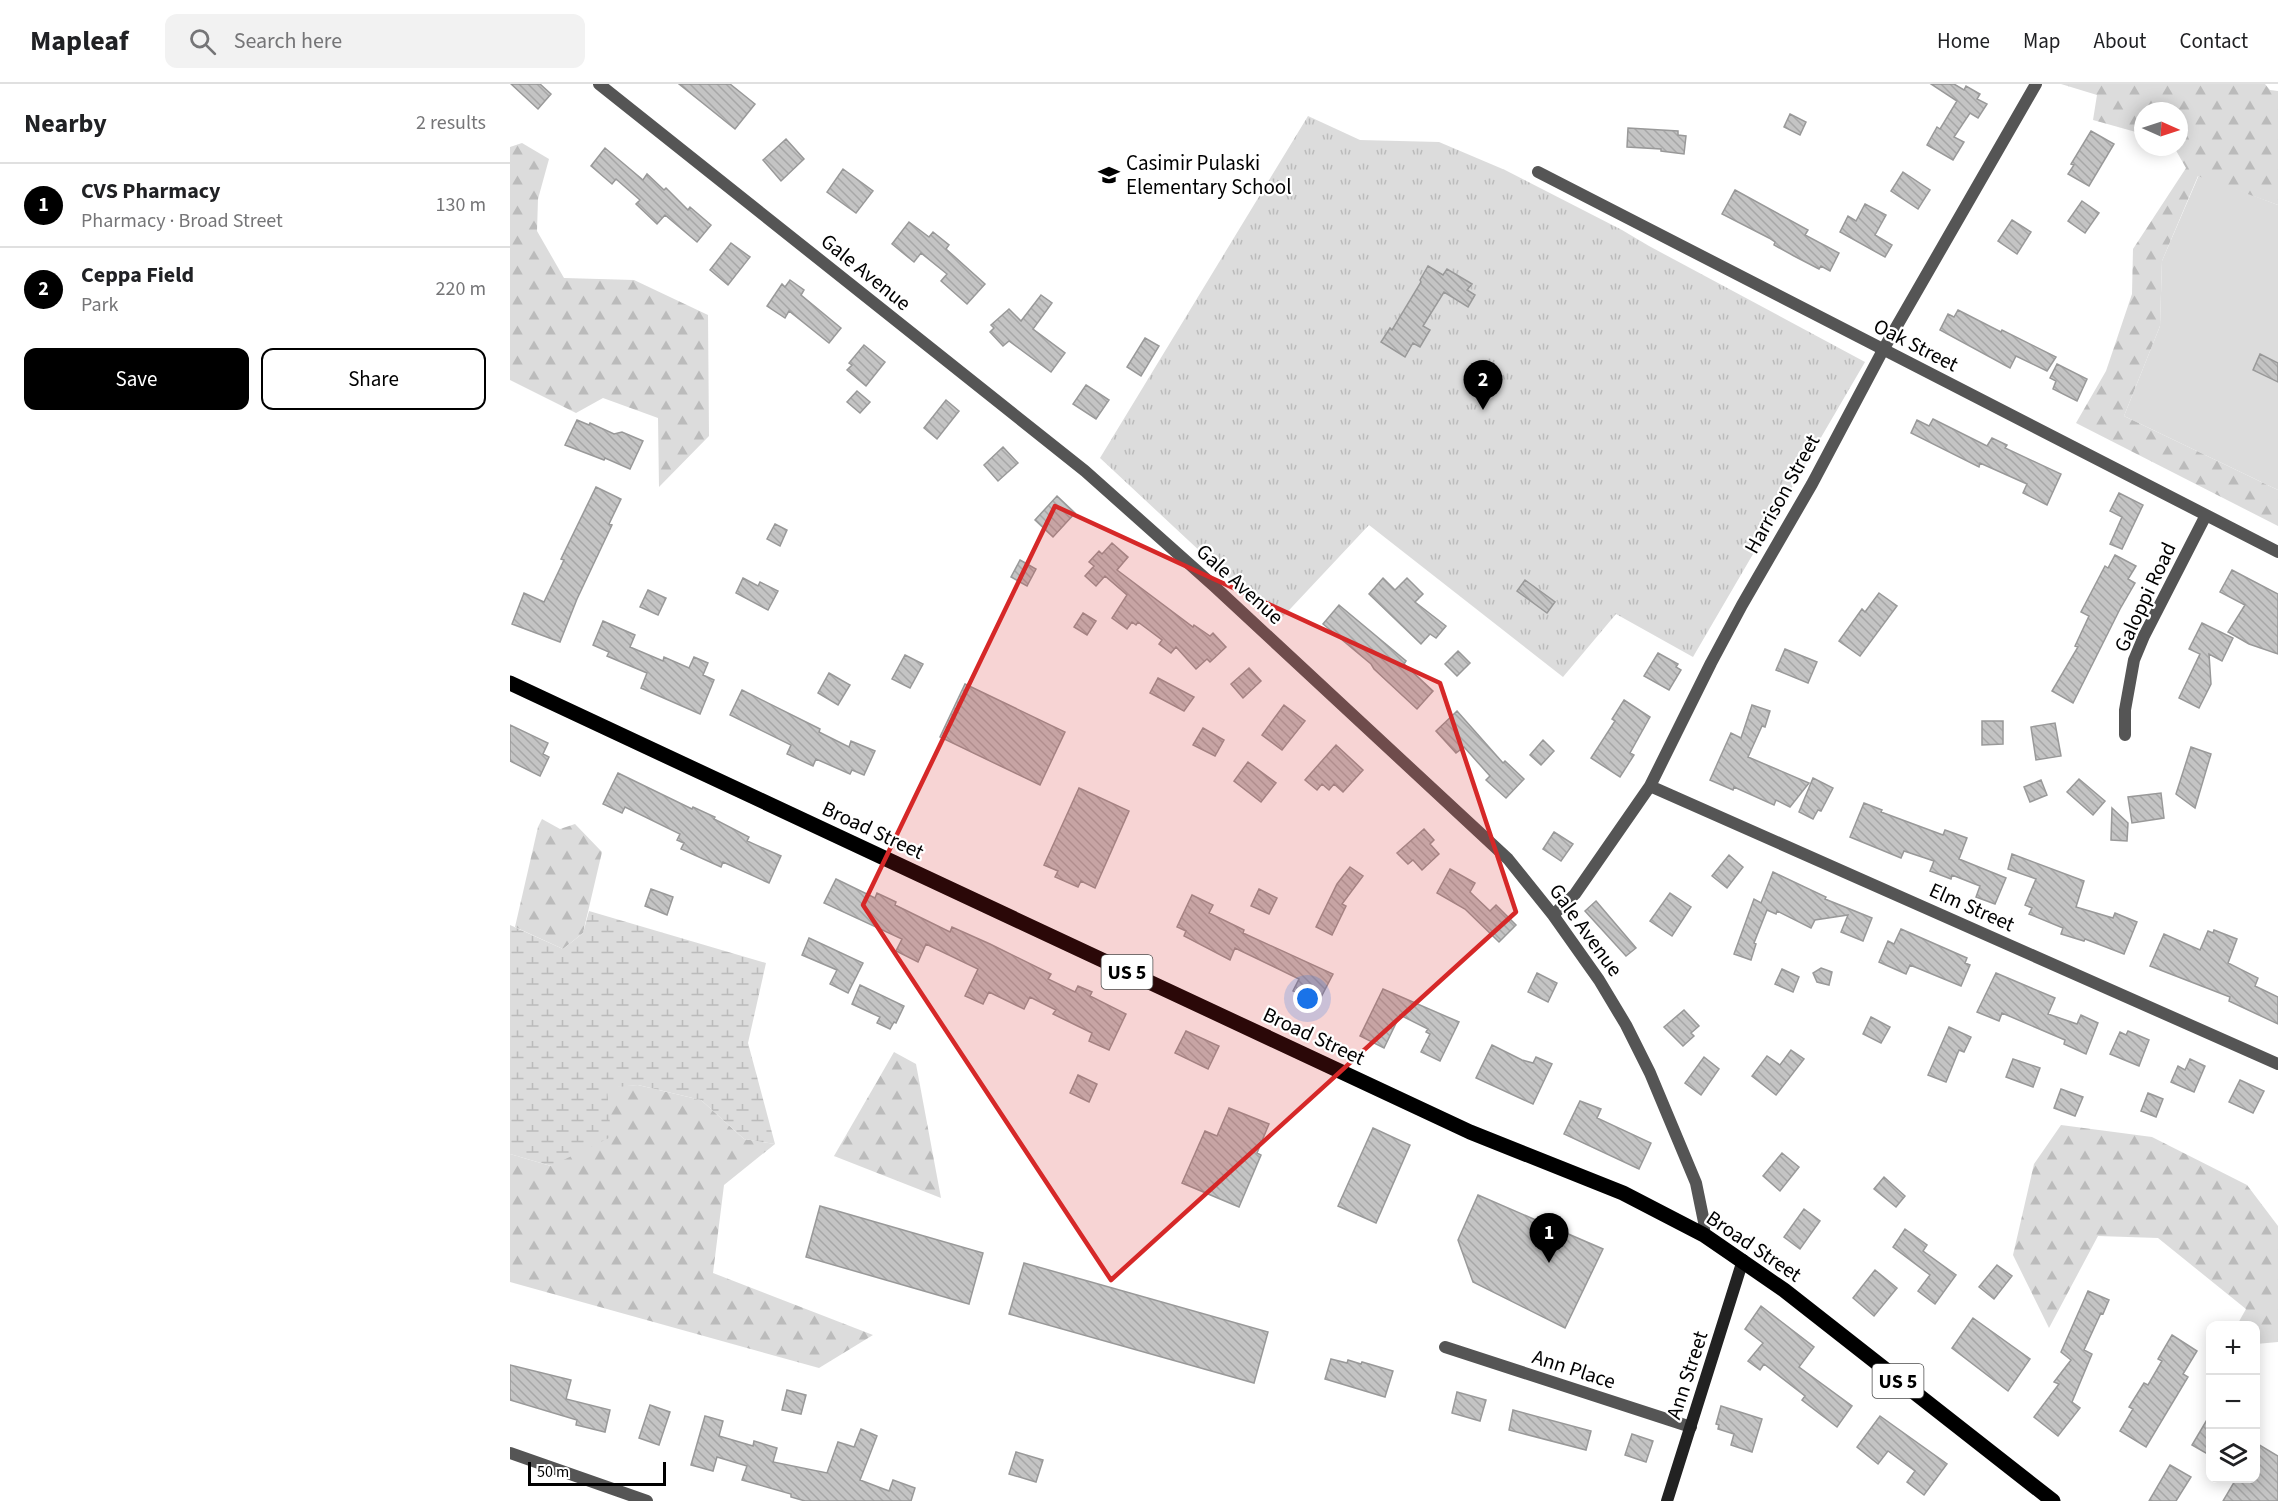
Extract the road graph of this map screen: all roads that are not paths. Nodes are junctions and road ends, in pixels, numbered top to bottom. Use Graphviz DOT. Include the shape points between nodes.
graph roads {
  1 [pos="2036,84"];
  2 [pos="602,85"];
  3 [pos="1538,171"];
  4 [pos="1883,350"];
  5 [pos="2206,515"];
  6 [pos="2278,552"];
  7 [pos="510,684"];
  8 [pos="2125,735"];
  9 [pos="1650,786"];
  10 [pos="1553,915"];
  11 [pos="2278,1064"];
  12 [pos="1704,1235"];
  13 [pos="1743,1260"];
  14 [pos="1445,1347"];
  15 [pos="1691,1427"];
  16 [pos="510,1454"];
  17 [pos="647,1501"];
  18 [pos="1667,1501"];
  19 [pos="2053,1501"];
  1 -- 4 [label="street, Harrison Street"];
  2 -- 10 [label="street, Gale Avenue" via="1094,479 1508,859"];
  3 -- 4 [label="street, Oak Street"];
  4 -- 5 [label="street, Oak Street"];
  4 -- 9 [label="street, Harrison Street" via="1711,663"];
  5 -- 6 [label="street, Oak Street"];
  5 -- 8 [label="street, Galoppi Road" via="2134,660"];
  7 -- 12 [label="main road, Broad Street / US 5" via="1470,1132 1623,1193"];
  9 -- 10 [label="street, Harrison Street" via="1575,894"];
  9 -- 11 [label="street, Elm Street"];
  10 -- 12 [label="street, Gale Avenue" via="1626,1024 1650,1072 1696,1183"];
  12 -- 13 [label="main road, Broad Street / US 5"];
  13 -- 15 [label="main road, Ann Street"];
  13 -- 19 [label="main road, Broad Street / US 5"];
  14 -- 15 [label="street, Ann Place"];
  15 -- 18 [label="main road, Ann Street"];
  16 -- 17 [label="street"];
}
